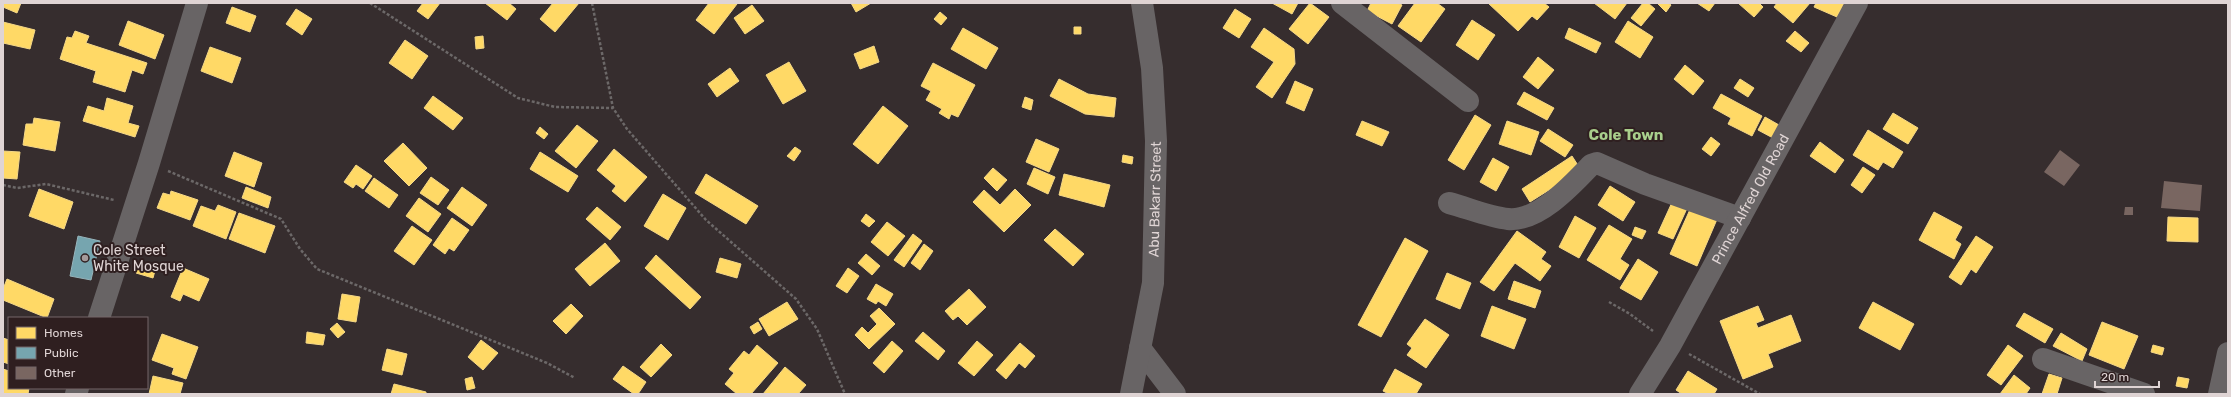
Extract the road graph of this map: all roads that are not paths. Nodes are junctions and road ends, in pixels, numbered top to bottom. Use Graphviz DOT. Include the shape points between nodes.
graph roads {
  1 [pos="197,3"];
  2 [pos="1142,3"];
  3 [pos="1342,3"];
  4 [pos="1857,3"];
  5 [pos="1468,101"];
  6 [pos="1449,203"];
  7 [pos="1740,218"];
  8 [pos="99,317"];
  9 [pos="1140,348"];
  10 [pos="2228,353"];
  11 [pos="2043,360"];
  12 [pos="1131,394"];
  13 [pos="1175,394"];
  14 [pos="1640,394"];
  15 [pos="2144,394"];
  16 [pos="2219,394"];
  1 -- 8 [label="street"];
  2 -- 9 [label="street, Abu Bakarr Street" via="1152,68 1156,141 1153,283"];
  3 -- 5 [label="street"];
  4 -- 7 [label="street, Prince Alfred Old Road"];
  6 -- 7 [label="street" via="1509,219 1530,215 1561,196 1596,163 1645,184"];
  7 -- 14 [label="street, Prince Alfred Old Road" via="1670,346"];
  9 -- 12 [label="street, Abu Bakarr Street"];
  9 -- 13 [label="street"];
  10 -- 16 [label="street"];
  11 -- 15 [label="street"];
}
